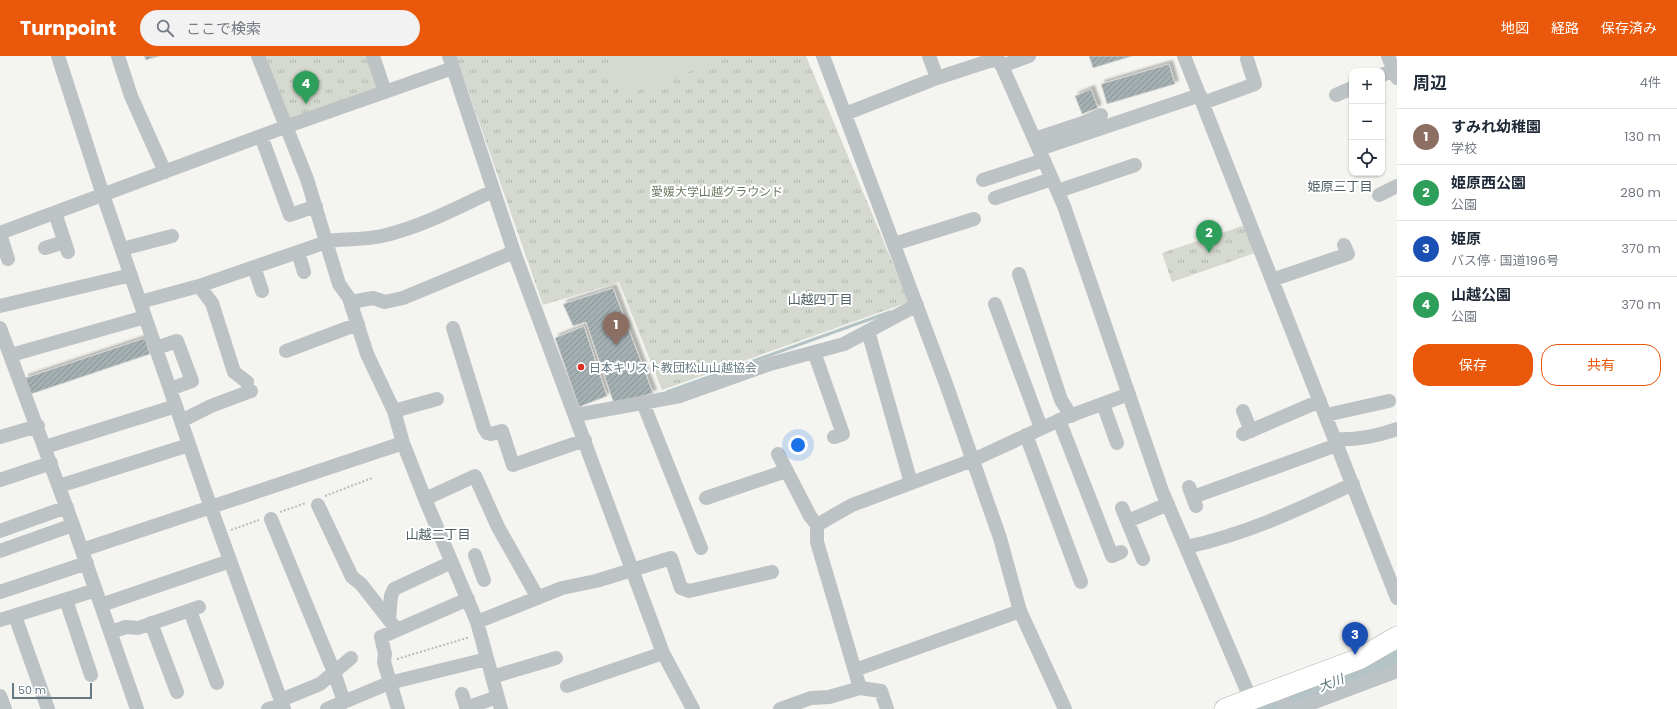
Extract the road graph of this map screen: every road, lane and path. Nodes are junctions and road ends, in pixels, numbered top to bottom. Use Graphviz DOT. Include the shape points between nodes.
graph roads {
  1 [pos="58,56"];
  2 [pos="118,56"];
  3 [pos="258,56"];
  4 [pos="372,56"];
  5 [pos="823,56"];
  6 [pos="929,56"];
  7 [pos="1029,56"];
  8 [pos="1184,56"];
  9 [pos="1388,56"];
  10 [pos="1247,59"];
  11 [pos="451,62"];
  12 [pos="1002,66"];
  13 [pos="1391,74"];
  14 [pos="937,78"];
  15 [pos="1349,89"];
  16 [pos="385,92"];
  17 [pos="1336,95"];
  18 [pos="1201,99"];
  19 [pos="845,114"];
  20 [pos="1101,114"];
  21 [pos="285,127"];
  22 [pos="261,136"];
  23 [pos="1039,149"];
  24 [pos="1135,165"];
  25 [pos="165,172"];
  26 [pos="1055,185"];
  27 [pos="1397,186"];
  28 [pos="493,191"];
  29 [pos="103,195"];
  30 [pos="1379,195"];
  31 [pos="316,206"];
  32 [pos="54,213"];
  33 [pos="974,219"];
  34 [pos="0,233"];
  35 [pos="172,236"];
  36 [pos="322,243"];
  37 [pos="894,244"];
  38 [pos="1344,245"];
  39 [pos="45,248"];
  40 [pos="122,249"];
  41 [pos="298,252"];
  42 [pos="514,252"];
  43 [pos="8,259"];
  44 [pos="254,267"];
  45 [pos="304,272"];
  46 [pos="1019,274"];
  47 [pos="131,275"];
  48 [pos="1272,280"];
  49 [pos="199,286"];
  50 [pos="262,291"];
  51 [pos="140,302"];
  52 [pos="350,302"];
  53 [pos="995,304"];
  54 [pos="918,305"];
  55 [pos="0,306"];
  56 [pos="145,316"];
  57 [pos="358,324"];
  58 [pos="0,328"];
  59 [pos="453,328"];
  60 [pos="868,331"];
  61 [pos="156,348"];
  62 [pos="286,351"];
  63 [pos="814,352"];
  64 [pos="6,353"];
  65 [pos="170,389"];
  66 [pos="1129,394"];
  67 [pos="437,399"];
  68 [pos="1320,401"];
  69 [pos="1389,401"];
  70 [pos="643,403"];
  71 [pos="1103,404"];
  72 [pos="176,406"];
  73 [pos="394,411"];
  74 [pos="1243,412"];
  75 [pos="1326,415"];
  76 [pos="576,416"];
  77 [pos="1065,418"];
  78 [pos="181,421"];
  79 [pos="38,426"];
  80 [pos="1041,428"];
  81 [pos="1397,429"];
  82 [pos="1026,435"];
  83 [pos="0,437"];
  84 [pos="834,437"];
  85 [pos="585,440"];
  86 [pos="1336,442"];
  87 [pos="1117,443"];
  88 [pos="403,444"];
  89 [pos="189,445"];
  90 [pos="45,447"];
  91 [pos="778,454"];
  92 [pos="973,460"];
  93 [pos="51,463"];
  94 [pos="786,471"];
  95 [pos="372,478"];
  96 [pos="0,480"];
  97 [pos="911,483"];
  98 [pos="1353,484"];
  99 [pos="59,486"];
  100 [pos="1193,497"];
  101 [pos="706,498"];
  102 [pos="425,499"];
  103 [pos="316,502"];
  104 [pos="1168,504"];
  105 [pos="67,507"];
  106 [pos="211,508"];
  107 [pos="1122,508"];
  108 [pos="270,517"];
  109 [pos="1128,521"];
  110 [pos="73,525"];
  111 [pos="817,525"];
  112 [pos="0,531"];
  113 [pos="220,533"];
  114 [pos="1186,547"];
  115 [pos="702,548"];
  116 [pos="0,551"];
  117 [pos="1121,552"];
  118 [pos="84,556"];
  119 [pos="1143,559"];
  120 [pos="230,561"];
  121 [pos="452,562"];
  122 [pos="633,571"];
  123 [pos="772,572"];
  124 [pos="458,575"];
  125 [pos="484,580"];
  126 [pos="1081,582"];
  127 [pos="96,590"];
  128 [pos="0,592"];
  129 [pos="538,598"];
  130 [pos="1397,598"];
  131 [pos="468,599"];
  132 [pos="66,600"];
  133 [pos="101,605"];
  134 [pos="1020,611"];
  135 [pos="15,616"];
  136 [pos="0,620"];
  137 [pos="151,623"];
  138 [pos="393,624"];
  139 [pos="479,628"];
  140 [pos="111,632"];
  141 [pos="1397,636"];
  142 [pos="663,653"];
  143 [pos="351,658"];
  144 [pos="556,658"];
  145 [pos="487,659"];
  146 [pos="384,662"];
  147 [pos="854,670"];
  148 [pos="1397,671"];
  149 [pos="334,672"];
  150 [pos="91,675"];
  151 [pos="492,677"];
  152 [pos="216,683"];
  153 [pos="390,683"];
  154 [pos="567,686"];
  155 [pos="860,688"];
  156 [pos="177,692"];
  157 [pos="0,696"];
  158 [pos="1251,700"];
  159 [pos="344,702"];
  160 [pos="1283,702"];
  161 [pos="499,703"];
  162 [pos="465,704"];
  163 [pos="283,705"];
  164 [pos="803,705"];
  165 [pos="5,709"];
  166 [pos="48,709"];
  167 [pos="137,709"];
  168 [pos="268,709"];
  169 [pos="328,709"];
  170 [pos="398,709"];
  171 [pos="693,709"];
  172 [pos="780,709"];
  173 [pos="887,709"];
  174 [pos="1065,709"];
  175 [pos="1225,709"];
  176 [pos="1296,709"];
  1 -- 29 [label="street"];
  2 -- 25 [label="street" via="131,96"];
  3 -- 21 [label="street"];
  4 -- 16 [label="street"];
  5 -- 19 [label="street"];
  6 -- 14 [label="street"];
  7 -- 12 [label="street"];
  8 -- 18 [label="street"];
  9 -- 13 [label="street"];
  10 -- 18 [label="street" via="1255,84"];
  11 -- 16 [label="street"];
  11 -- 28 [label="street"];
  12 -- 14 [label="street" via="998,60 989,61"];
  12 -- 23 [label="street"];
  14 -- 19 [label="street"];
  15 -- 17 [label="street"];
  16 -- 21 [label="street"];
  18 -- 23 [label="street"];
  18 -- 48 [label="street"];
  19 -- 37 [label="street"];
  20 -- 23 [label="street"];
  21 -- 22 [label="street"];
  21 -- 31 [label="street"];
  22 -- 25 [label="street"];
  22 -- 31 [label="street" via="290,215"];
  23 -- 26 [label="street"];
  23 -- 26 [label="street" via="992,193"];
  24 -- 26 [label="street"];
  25 -- 29 [label="street"];
  26 -- 66 [label="street"];
  27 -- 30 [label="street"];
  28 -- 36 [label="street" via="403,230 380,236"];
  28 -- 42 [label="street"];
  29 -- 32 [label="street"];
  29 -- 40 [label="street"];
  31 -- 36 [label="street"];
  32 -- 34 [label="street"];
  32 -- 39 [label="street" via="66,247"];
  33 -- 37 [label="street"];
  34 -- 43 [label="street"];
  35 -- 40 [label="street"];
  36 -- 41 [label="street"];
  36 -- 52 [label="street" via="339,284"];
  37 -- 54 [label="street"];
  38 -- 48 [label="street" via="1348,254"];
  40 -- 47 [label="street"];
  41 -- 44 [label="street"];
  41 -- 45 [label="street"];
  42 -- 52 [label="street" via="403,298 385,302 373,298"];
  42 -- 76 [label="street"];
  44 -- 49 [label="street"];
  44 -- 50 [label="street"];
  46 -- 77 [label="street"];
  47 -- 51 [label="street"];
  47 -- 55 [label="street"];
  48 -- 68 [label="street"];
  49 -- 51 [label="street"];
  49 -- 78 [label="street" via="212,303 228,367 249,387"];
  51 -- 56 [label="street"];
  52 -- 57 [label="street"];
  53 -- 80 [label="street"];
  54 -- 60 [label="street"];
  54 -- 92 [label="street"];
  56 -- 61 [label="street"];
  56 -- 64 [label="street"];
  57 -- 62 [label="street"];
  57 -- 73 [label="street" via="367,354"];
  58 -- 64 [label="street"];
  59 -- 85 [label="street" via="486,433 502,431 513,465"];
  60 -- 63 [label="street" via="844,344"];
  60 -- 97 [label="street"];
  61 -- 65 [label="street"];
  61 -- 65 [label="street" via="177,341 192,380"];
  63 -- 70 [label="street" via="680,396"];
  63 -- 84 [label="street" via="843,434"];
  64 -- 79 [label="street"];
  65 -- 72 [label="street"];
  66 -- 71 [label="street"];
  66 -- 104 [label="street"];
  67 -- 73 [label="street"];
  68 -- 74 [label="street" via="1247,432"];
  68 -- 75 [label="street"];
  69 -- 75 [label="street" via="1361,403"];
  70 -- 76 [label="street"];
  70 -- 115 [label="street"];
  71 -- 77 [label="street"];
  71 -- 87 [label="street"];
  72 -- 78 [label="street"];
  72 -- 90 [label="street"];
  73 -- 88 [label="street"];
  75 -- 86 [label="street"];
  76 -- 85 [label="street"];
  77 -- 80 [label="street"];
  77 -- 117 [label="street" via="1112,556"];
  78 -- 89 [label="street"];
  79 -- 83 [label="street"];
  79 -- 90 [label="street"];
  80 -- 82 [label="street"];
  81 -- 86 [label="street"];
  82 -- 92 [label="street"];
  82 -- 126 [label="street"];
  85 -- 122 [label="street"];
  86 -- 98 [label="street"];
  86 -- 100 [label="street"];
  88 -- 102 [label="street"];
  88 -- 106 [label="street"];
  89 -- 99 [label="street"];
  89 -- 106 [label="street"];
  90 -- 93 [label="street"];
  91 -- 94 [label="street"];
  92 -- 97 [label="street"];
  92 -- 134 [label="street" via="1000,538"];
  93 -- 96 [label="street"];
  93 -- 99 [label="street"];
  94 -- 101 [label="street"];
  94 -- 111 [label="street"];
  95 -- 103 [label="path"];
  97 -- 111 [label="street" via="852,505"];
  98 -- 114 [label="street" via="1277,520"];
  98 -- 130 [label="street"];
  99 -- 105 [label="street"];
  102 -- 121 [label="street"];
  102 -- 129 [label="street" via="475,476 498,527"];
  103 -- 108 [label="path"];
  103 -- 138 [label="street" via="352,577 361,584"];
  104 -- 109 [label="street"];
  104 -- 114 [label="street"];
  105 -- 110 [label="street"];
  105 -- 112 [label="street"];
  106 -- 113 [label="street"];
  106 -- 118 [label="street"];
  107 -- 109 [label="street"];
  108 -- 113 [label="path"];
  108 -- 149 [label="street"];
  109 -- 119 [label="street"];
  110 -- 116 [label="street"];
  110 -- 118 [label="street"];
  111 -- 147 [label="street" via="817,542"];
  113 -- 120 [label="street"];
  114 -- 158 [label="street"];
  118 -- 127 [label="street"];
  118 -- 128 [label="street"];
  120 -- 133 [label="street"];
  120 -- 163 [label="street"];
  121 -- 124 [label="street"];
  121 -- 138 [label="street" via="394,589 391,596"];
  122 -- 123 [label="street" via="671,558 681,588 690,591"];
  122 -- 129 [label="street" via="562,588"];
  122 -- 142 [label="street"];
  124 -- 125 [label="street" via="477,561"];
  124 -- 131 [label="street"];
  127 -- 132 [label="street"];
  127 -- 133 [label="street"];
  129 -- 139 [label="street"];
  131 -- 138 [label="street"];
  131 -- 139 [label="street"];
  132 -- 135 [label="street"];
  132 -- 150 [label="street"];
  133 -- 140 [label="street"];
  134 -- 147 [label="street"];
  134 -- 174 [label="street"];
  135 -- 136 [label="street"];
  135 -- 166 [label="street"];
  137 -- 140 [label="street" via="138,628 126,627"];
  137 -- 152 [label="street" via="195,609"];
  137 -- 156 [label="street"];
  138 -- 146 [label="street" via="381,637"];
  139 -- 145 [label="street"];
  139 -- 146 [label="path"];
  140 -- 167 [label="street"];
  141 -- 160 [label="highway"];
  142 -- 154 [label="street"];
  142 -- 171 [label="street"];
  143 -- 149 [label="street"];
  144 -- 151 [label="street"];
  145 -- 151 [label="street"];
  145 -- 153 [label="street"];
  146 -- 153 [label="street"];
  147 -- 155 [label="street"];
  148 -- 176 [label="street"];
  149 -- 159 [label="street"];
  149 -- 163 [label="street" via="320,684"];
  151 -- 161 [label="street"];
  153 -- 159 [label="street"];
  153 -- 170 [label="street"];
  155 -- 164 [label="street" via="829,697 810,698"];
  155 -- 173 [label="street" via="881,691"];
  157 -- 165 [label="street"];
  158 -- 160 [label="highway"];
  158 -- 175 [label="highway"];
  159 -- 169 [label="street"];
  161 -- 162 [label="street"];
  163 -- 168 [label="street"];
  164 -- 172 [label="street"];
}
